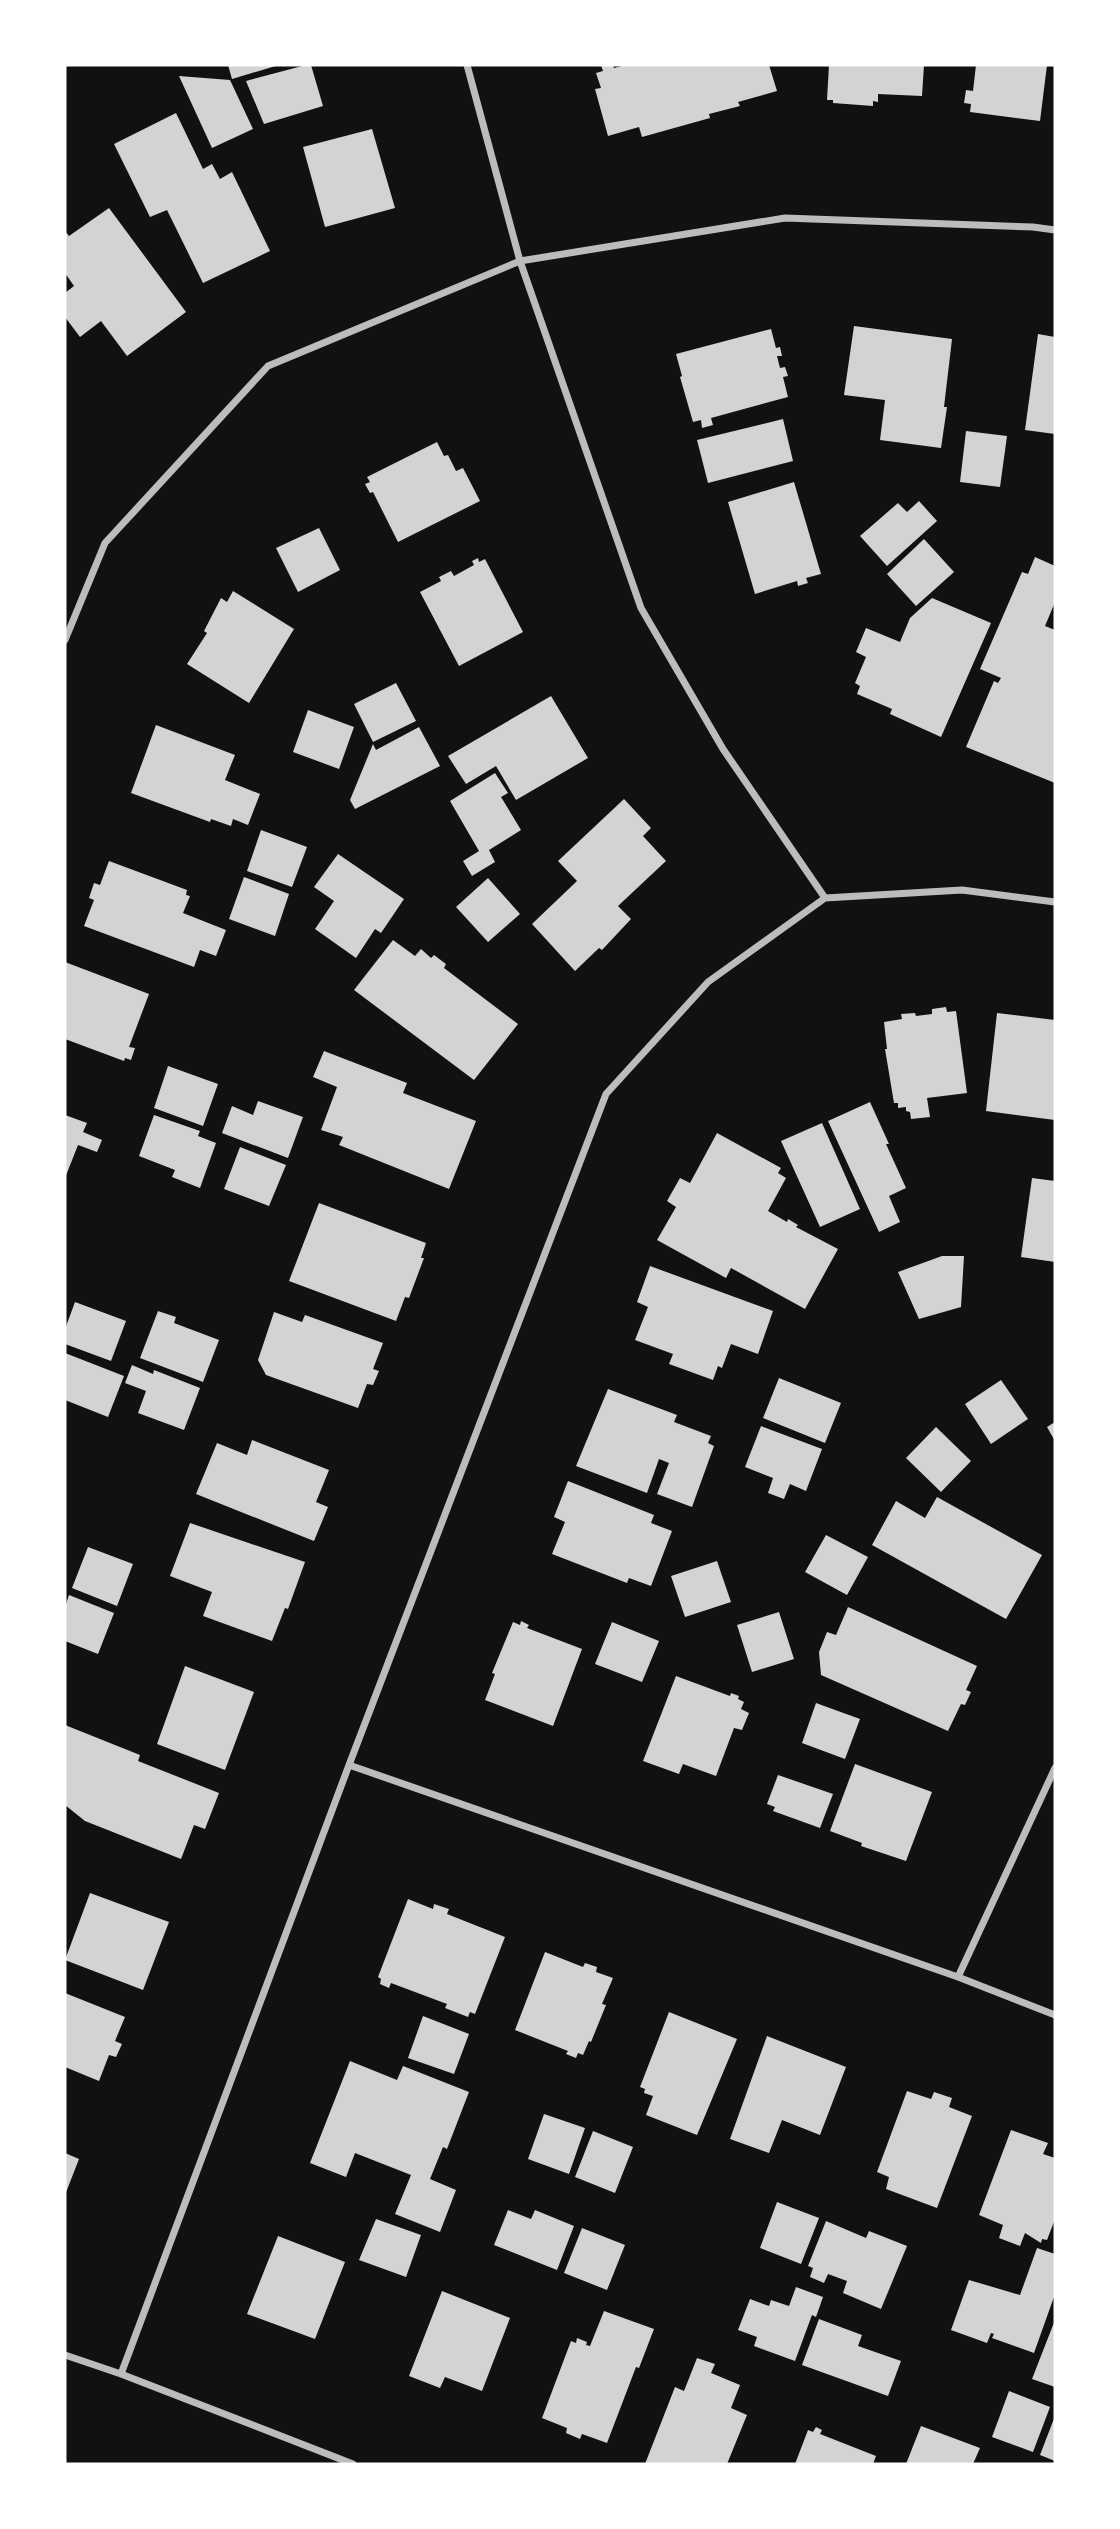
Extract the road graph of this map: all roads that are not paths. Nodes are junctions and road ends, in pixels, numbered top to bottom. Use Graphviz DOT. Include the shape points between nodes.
graph roads {
  1 [pos="467,65"];
  2 [pos="1055,230"];
  3 [pos="520,261"];
  4 [pos="65,640"];
  5 [pos="825,898"];
  6 [pos="1055,902"];
  7 [pos="349,1765"];
  8 [pos="1055,1768"];
  9 [pos="958,1977"];
  10 [pos="1055,2015"];
  11 [pos="65,2356"];
  12 [pos="121,2374"];
  13 [pos="353,2464"];
  1 -- 3 [label="street"];
  2 -- 3 [label="street" via="785,218"];
  3 -- 4 [label="street" via="268,366 105,543"];
  3 -- 5 [label="street" via="641,608 723,750"];
  5 -- 6 [label="street" via="962,890"];
  5 -- 7 [label="street" via="708,982 606,1094"];
  7 -- 9 [label="street"];
  7 -- 12 [label="street"];
  8 -- 9 [label="street"];
  9 -- 10 [label="street"];
  11 -- 12 [label="street"];
  12 -- 13 [label="street"];
}
